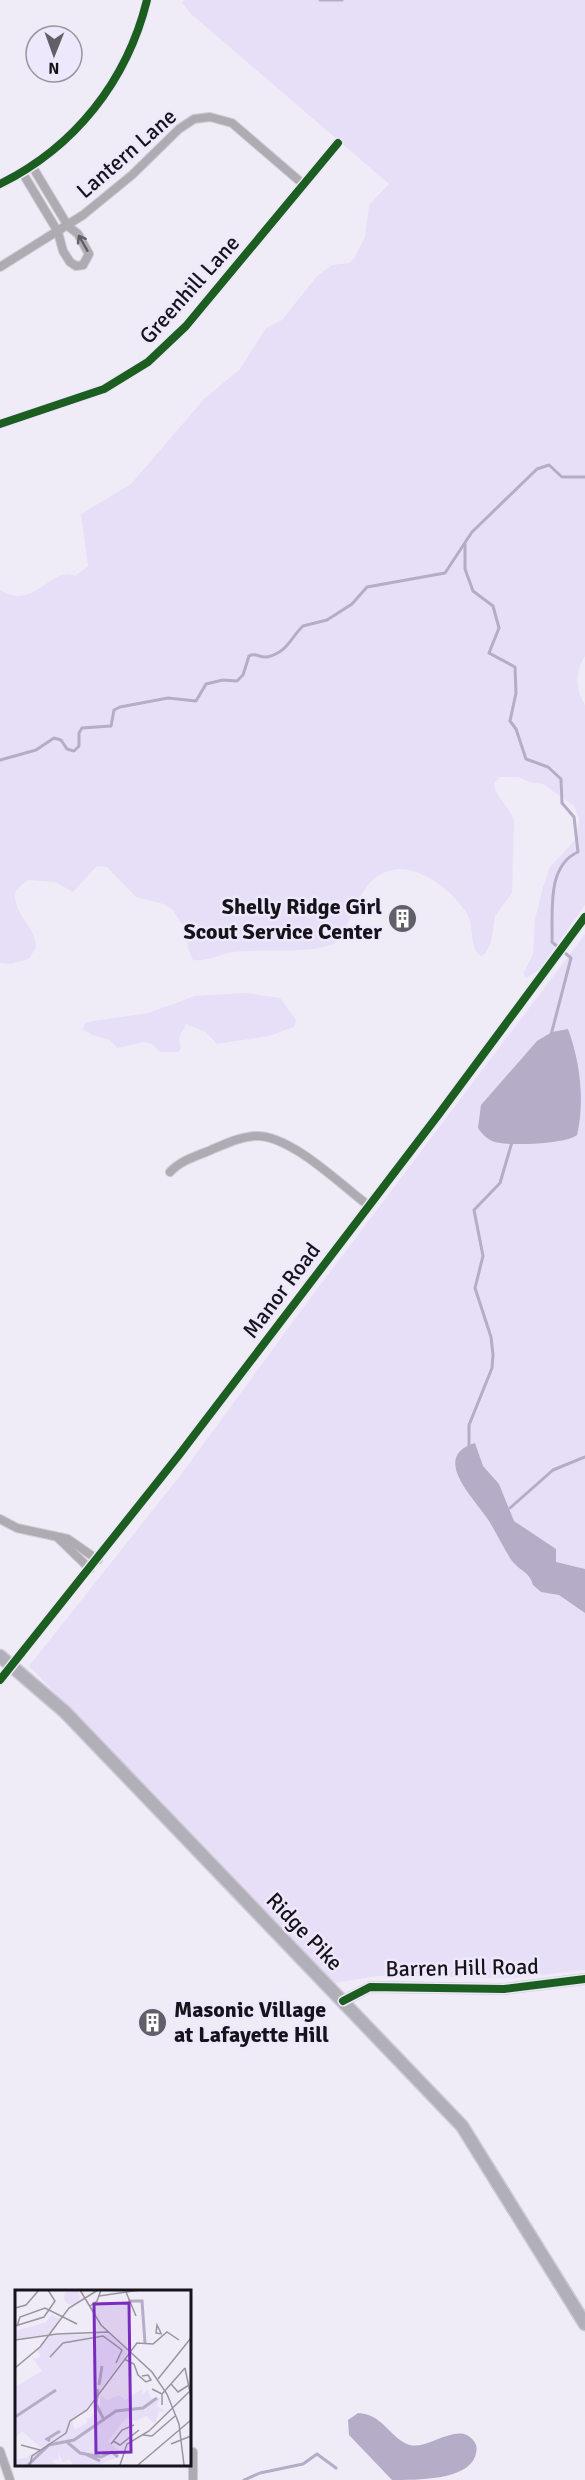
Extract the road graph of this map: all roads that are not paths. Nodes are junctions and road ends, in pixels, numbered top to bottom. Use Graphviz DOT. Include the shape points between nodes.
graph roads {
  1 [pos="147,0"];
  2 [pos="338,143"];
  3 [pos="33,166"];
  4 [pos="22,172"];
  5 [pos="0,184"];
  6 [pos="303,184"];
  7 [pos="68,226"];
  8 [pos="58,232"];
  9 [pos="0,267"];
  10 [pos="0,424"];
  11 [pos="585,917"];
  12 [pos="170,1172"];
  13 [pos="369,1206"];
  14 [pos="0,1520"];
  15 [pos="57,1537"];
  16 [pos="98,1560"];
  17 [pos="90,1569"];
  18 [pos="0,1656"];
  19 [pos="12,1666"];
  20 [pos="0,1680"];
  21 [pos="585,1979"];
  22 [pos="344,2001"];
  23 [pos="585,2324"];
  24 [pos="0,2451"];
  25 [pos="193,2452"];
  26 [pos="10,2480"];
  27 [pos="193,2480"];
  1 -- 3 [label="street" via="128,55 104,97 75,130"];
  2 -- 6 [label="street, Greenhill Lane"];
  3 -- 4 [label="street"];
  3 -- 7 [label="street"];
  4 -- 5 [label="street"];
  4 -- 8 [label="street"];
  6 -- 7 [label="street, Lantern Lane" via="232,123 218,117 202,117 179,129 119,187"];
  6 -- 10 [label="street, Greenhill Lane" via="186,326 148,362 104,389"];
  7 -- 8 [label="street, Lantern Lane"];
  8 -- 7 [label="street, one-way" via="70,262 83,265 89,257 88,250"];
  8 -- 9 [label="street, Lantern Lane"];
  11 -- 13 [label="street, Manor Road"];
  12 -- 13 [label="street" via="185,1161 240,1138 271,1137 295,1150"];
  13 -- 16 [label="street, Manor Road"];
  14 -- 15 [label="street"];
  15 -- 16 [label="street" via="74,1542"];
  15 -- 17 [label="street"];
  16 -- 17 [label="street, Manor Road"];
  17 -- 19 [label="street, Manor Road"];
  18 -- 19 [label="main road, Ridge Pike"];
  19 -- 20 [label="street, Manor Road"];
  19 -- 22 [label="main road, Ridge Pike" via="65,1712"];
  21 -- 22 [label="street, Barren Hill Road" via="504,1989 370,1987"];
  22 -- 23 [label="main road, Ridge Pike" via="462,2126"];
  24 -- 26 [label="street"];
  25 -- 27 [label="street"];
}
